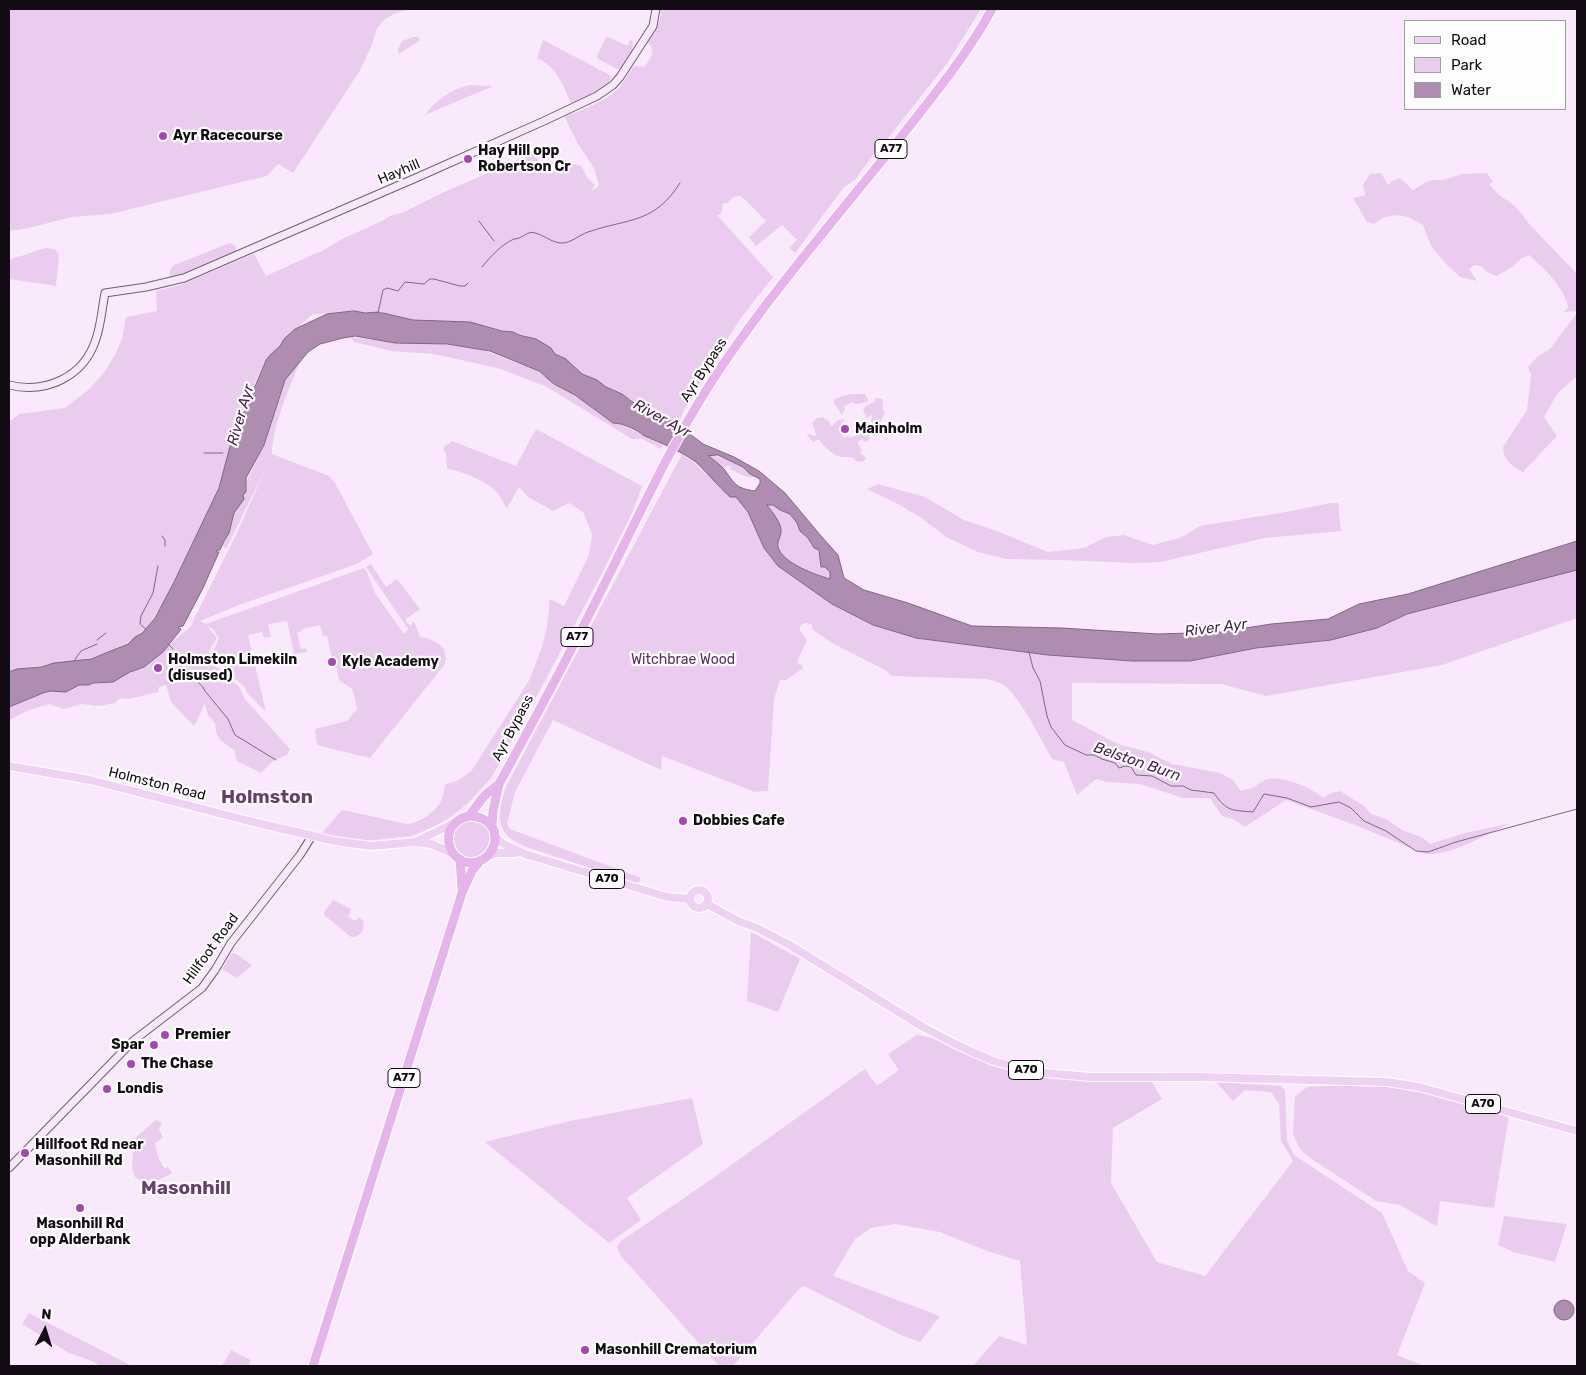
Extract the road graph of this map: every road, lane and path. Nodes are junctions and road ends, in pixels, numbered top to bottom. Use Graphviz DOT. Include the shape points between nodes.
graph roads {
  1 [pos="656,9"];
  2 [pos="992,9"];
  3 [pos="9,385"];
  4 [pos="9,766"];
  5 [pos="499,784"];
  6 [pos="469,816"];
  7 [pos="455,823"];
  8 [pos="493,831"];
  9 [pos="312,836"];
  10 [pos="416,842"];
  11 [pos="525,854"];
  12 [pos="457,857"];
  13 [pos="484,858"];
  14 [pos="462,893"];
  15 [pos="690,899"];
  16 [pos="707,904"];
  17 [pos="1577,1131"];
  18 [pos="9,1168"];
  19 [pos="313,1366"];
  1 -- 3 [label="street, Hayhill" via="653,26 620,77 586,101 184,278 104,293 96,339 76,370 44,386 26,388"];
  2 -- 5 [label="highway, Ayr Bypass / A77" via="946,80 765,305 722,365 665,461"];
  4 -- 9 [label="main road, Holmston Road" via="90,780"];
  5 -- 6 [label="highway, Ayr Bypass / A77" via="485,795"];
  5 -- 8 [label="highway, Ayr Bypass / A77" via="493,811"];
  6 -- 7 [label="highway, A77"];
  6 -- 8 [label="highway" via="480,817"];
  7 -- 10 [label="main road"];
  7 -- 12 [label="highway, A77" via="448,839"];
  8 -- 11 [label="main road, A70" via="502,843"];
  8 -- 13 [label="highway, A77" via="494,846"];
  9 -- 10 [label="main road, Holmston Road" via="372,846"];
  9 -- 18 [label="street, Hillfoot Road" via="230,943 202,988 133,1041"];
  10 -- 12 [label="main road" via="430,844"];
  11 -- 13 [label="main road, A70" via="503,852"];
  11 -- 15 [label="main road, A70" via="667,897"];
  12 -- 13 [label="highway" via="471,862"];
  12 -- 14 [label="highway, A77"];
  13 -- 14 [label="highway, A77" via="472,871"];
  14 -- 19 [label="highway, A77"];
  15 -- 16 [label="main road, A70" via="697,908"];
  15 -- 16 [label="main road, A70" via="693,892 702,890 708,896"];
  16 -- 17 [label="main road, A70" via="788,944 959,1046 993,1061 1026,1070 1090,1077 1387,1082 1419,1087"];
}
